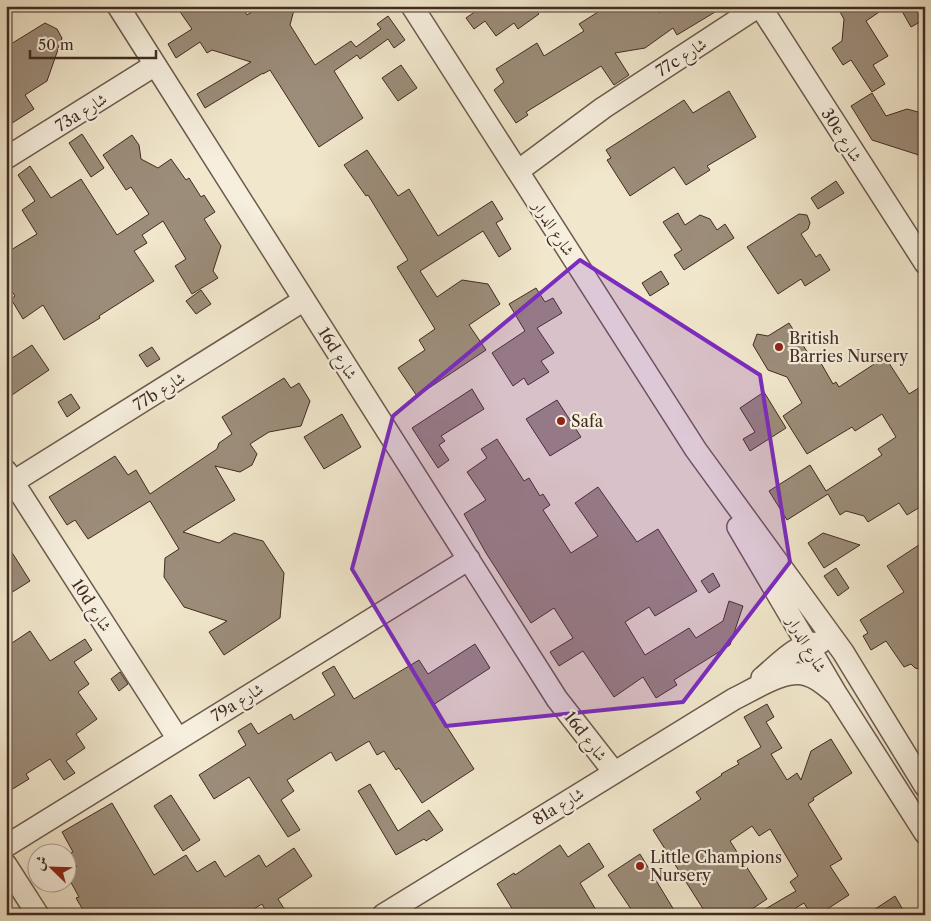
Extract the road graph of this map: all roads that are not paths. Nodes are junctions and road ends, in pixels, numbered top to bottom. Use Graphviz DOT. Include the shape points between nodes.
graph roads {
  1 [pos="118,6"];
  2 [pos="412,6"];
  3 [pos="759,6"];
  4 [pos="156,65"];
  5 [pos="6,158"];
  6 [pos="513,165"];
  7 [pos="922,255"];
  8 [pos="304,300"];
  9 [pos="696,450"];
  10 [pos="10,476"];
  11 [pos="469,559"];
  12 [pos="807,644"];
  13 [pos="843,652"];
  14 [pos="836,695"];
  15 [pos="734,699"];
  16 [pos="884,720"];
  17 [pos="178,739"];
  18 [pos="925,767"];
  19 [pos="607,777"];
  20 [pos="925,786"];
  21 [pos="925,833"];
  22 [pos="6,846"];
  23 [pos="6,865"];
  24 [pos="38,915"];
  25 [pos="383,915"];
  1 -- 4 [label="street, 16d شارع"];
  2 -- 6 [label="street, شارع الدرار"];
  3 -- 6 [label="street, 77c شارع" via="603,108 584,116"];
  3 -- 7 [label="street, 30e شارع"];
  4 -- 5 [label="street, 73a شارع"];
  4 -- 8 [label="street, 16d شارع"];
  6 -- 9 [label="street, شارع الدرار"];
  8 -- 10 [label="street, 77b شارع"];
  8 -- 11 [label="street, 16d شارع"];
  9 -- 12 [label="street, شارع الدرار"];
  9 -- 13 [label="street, شارع الدرار"];
  10 -- 17 [label="street, 10d شارع"];
  11 -- 17 [label="street, 79a شارع"];
  11 -- 19 [label="street, 16d شارع" via="557,699 568,725"];
  12 -- 13 [label="street" via="820,642"];
  12 -- 14 [label="street, شارع الدرار"];
  12 -- 15 [label="street, 81a شارع"];
  13 -- 16 [label="street, شارع الدرار"];
  14 -- 15 [label="street, 81a شارع" via="818,680 798,673 787,674"];
  14 -- 21 [label="street, شارع الدرار"];
  15 -- 19 [label="street, 81a شارع"];
  16 -- 18 [label="street" via="902,736"];
  16 -- 20 [label="street, شارع الدرار"];
  17 -- 22 [label="street, 79a شارع"];
  19 -- 25 [label="street, 81a شارع"];
  23 -- 24 [label="street"];
}
